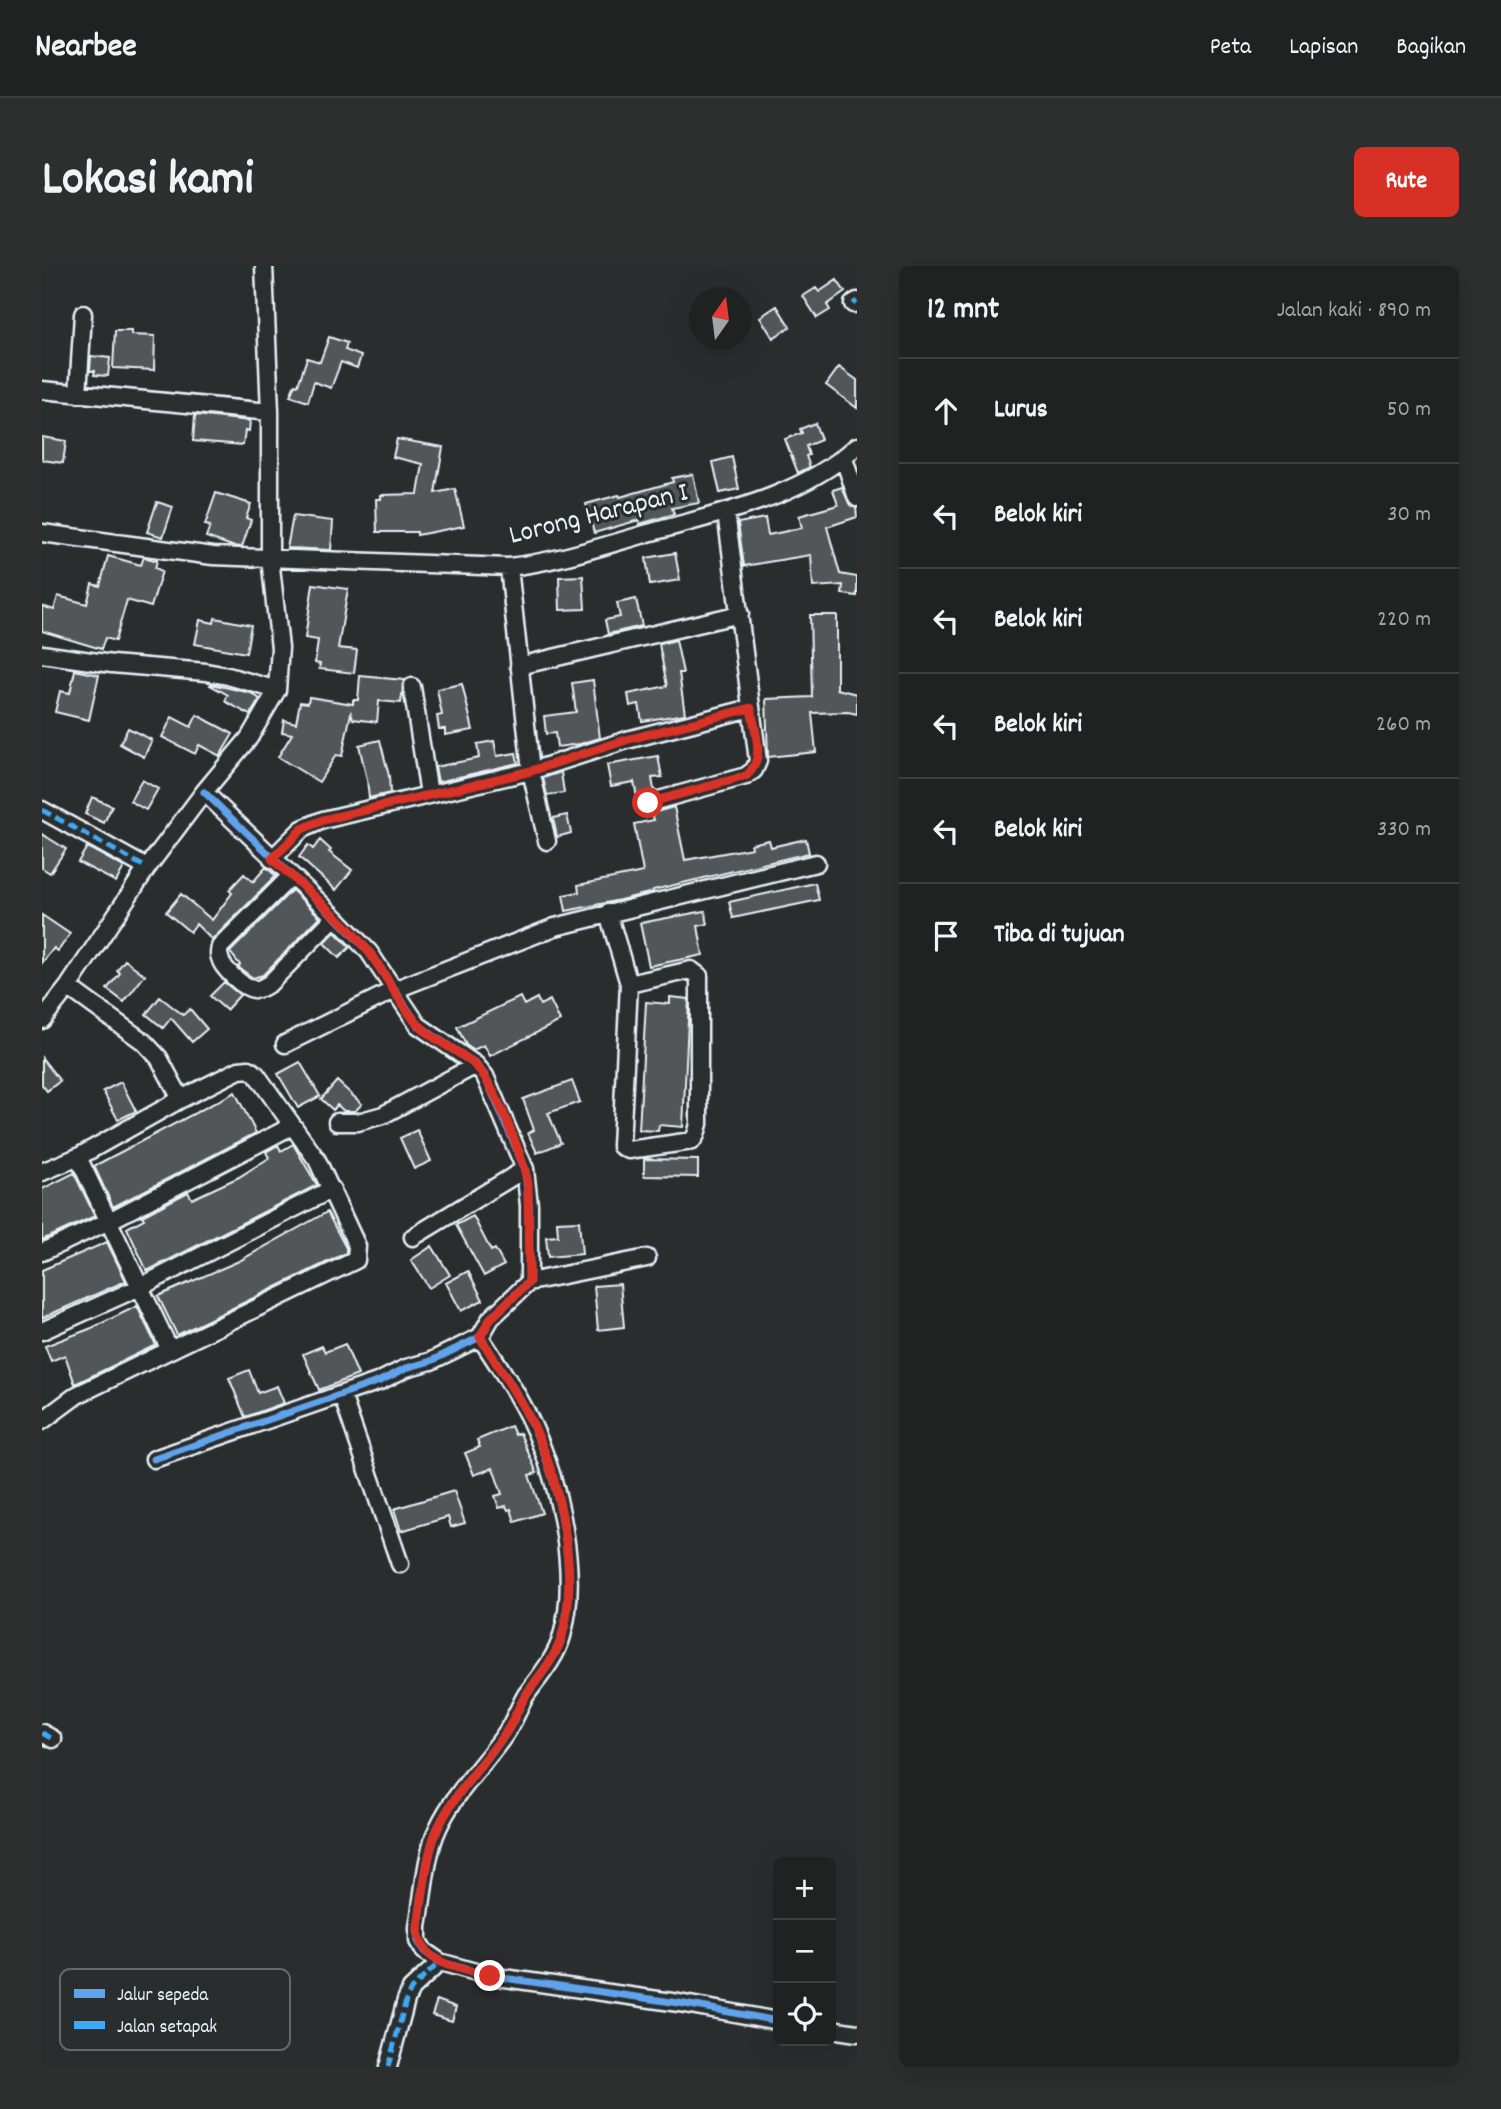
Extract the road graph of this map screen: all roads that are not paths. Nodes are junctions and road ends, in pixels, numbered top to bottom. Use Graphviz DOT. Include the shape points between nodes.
graph roads {
  1 [pos="264,266"];
  2 [pos="83,314"];
  3 [pos="42,390"];
  4 [pos="78,394"];
  5 [pos="270,412"];
  6 [pos="857,446"];
  7 [pos="844,458"];
  8 [pos="857,498"];
  9 [pos="726,512"];
  10 [pos="42,533"];
  11 [pos="270,558"];
  12 [pos="509,567"];
  13 [pos="740,614"];
  14 [pos="42,654"];
  15 [pos="519,666"];
  16 [pos="412,687"];
  17 [pos="277,690"];
  18 [pos="751,708"];
  19 [pos="531,771"];
  20 [pos="204,792"];
  21 [pos="429,794"];
  22 [pos="648,803"];
  23 [pos="42,810"];
  24 [pos="547,841"];
  25 [pos="272,859"];
  26 [pos="816,863"];
  27 [pos="147,867"];
  28 [pos="291,877"];
  29 [pos="608,914"];
  30 [pos="335,916"];
  31 [pos="628,984"];
  32 [pos="68,987"];
  33 [pos="394,990"];
  34 [pos="42,1020"];
  35 [pos="285,1044"];
  36 [pos="476,1065"];
  37 [pos="181,1100"];
  38 [pos="337,1122"];
  39 [pos="292,1126"];
  40 [pos="78,1157"];
  41 [pos="525,1169"];
  42 [pos="42,1172"];
  43 [pos="332,1189"];
  44 [pos="109,1221"];
  45 [pos="413,1237"];
  46 [pos="42,1252"];
  47 [pos="647,1258"];
  48 [pos="529,1282"];
  49 [pos="140,1287"];
  50 [pos="42,1331"];
  51 [pos="480,1337"];
  52 [pos="170,1350"];
  53 [pos="342,1395"];
  54 [pos="42,1421"];
  55 [pos="154,1459"];
  56 [pos="400,1564"];
  57 [pos="440,1962"];
  58 [pos="773,2020"];
  59 [pos="836,2030"];
  60 [pos="857,2033"];
  61 [pos="388,2067"];
  1 -- 5 [label="street"];
  2 -- 4 [label="street"];
  3 -- 4 [label="street"];
  4 -- 5 [label="street"];
  5 -- 11 [label="street"];
  6 -- 7 [label="street, Lorong Harapan I"];
  7 -- 8 [label="street"];
  7 -- 9 [label="street, Lorong Harapan I" via="783,492"];
  9 -- 12 [label="street, Lorong Harapan I" via="542,563"];
  9 -- 13 [label="street"];
  10 -- 11 [label="street, Lorong Harapan I" via="171,552"];
  11 -- 12 [label="street, Lorong Harapan I"];
  11 -- 17 [label="street" via="280,648"];
  12 -- 15 [label="street"];
  13 -- 15 [label="street"];
  13 -- 18 [label="street"];
  14 -- 17 [label="street" via="228,676"];
  15 -- 19 [label="street"];
  16 -- 21 [label="street"];
  17 -- 20 [label="street" via="249,738"];
  18 -- 19 [label="street" via="626,740"];
  18 -- 22 [label="street" via="758,754 754,770"];
  19 -- 21 [label="street"];
  19 -- 24 [label="street"];
  20 -- 25 [label="street"];
  20 -- 27 [label="street"];
  21 -- 25 [label="street" via="311,824"];
  23 -- 27 [label="street"];
  25 -- 28 [label="street"];
  26 -- 29 [label="street"];
  27 -- 32 [label="street"];
  28 -- 30 [label="street"];
  28 -- 30 [label="street" via="220,947 223,965 246,986 254,989 270,984"];
  29 -- 31 [label="street"];
  29 -- 33 [label="street" via="555,928"];
  30 -- 33 [label="street" via="369,952"];
  31 -- 31 [label="street" via="621,1146 629,1150 692,1141 699,1124 699,976 691,970"];
  32 -- 34 [label="street"];
  32 -- 37 [label="street" via="144,1042 159,1058"];
  33 -- 35 [label="street"];
  33 -- 36 [label="street" via="418,1025"];
  36 -- 38 [label="street" via="383,1115"];
  36 -- 41 [label="street"];
  37 -- 39 [label="street" via="249,1069"];
  37 -- 40 [label="street"];
  39 -- 43 [label="street"];
  39 -- 44 [label="street"];
  40 -- 42 [label="street"];
  40 -- 44 [label="street"];
  41 -- 45 [label="street"];
  41 -- 48 [label="street"];
  43 -- 49 [label="street"];
  43 -- 52 [label="street" via="357,1246 356,1260"];
  44 -- 46 [label="street"];
  44 -- 49 [label="street"];
  47 -- 48 [label="street"];
  48 -- 51 [label="street" via="491,1318"];
  49 -- 50 [label="street"];
  49 -- 52 [label="street"];
  51 -- 53 [label="street"];
  51 -- 57 [label="street" via="531,1420 543,1449 568,1557 568,1606 562,1638 546,1668 437,1830 418,1941"];
  52 -- 54 [label="street" via="77,1395"];
  53 -- 55 [label="street"];
  53 -- 56 [label="street"];
  57 -- 58 [label="street" via="513,1981"];
  57 -- 61 [label="street" via="411,1989"];
  59 -- 60 [label="street"];
}
